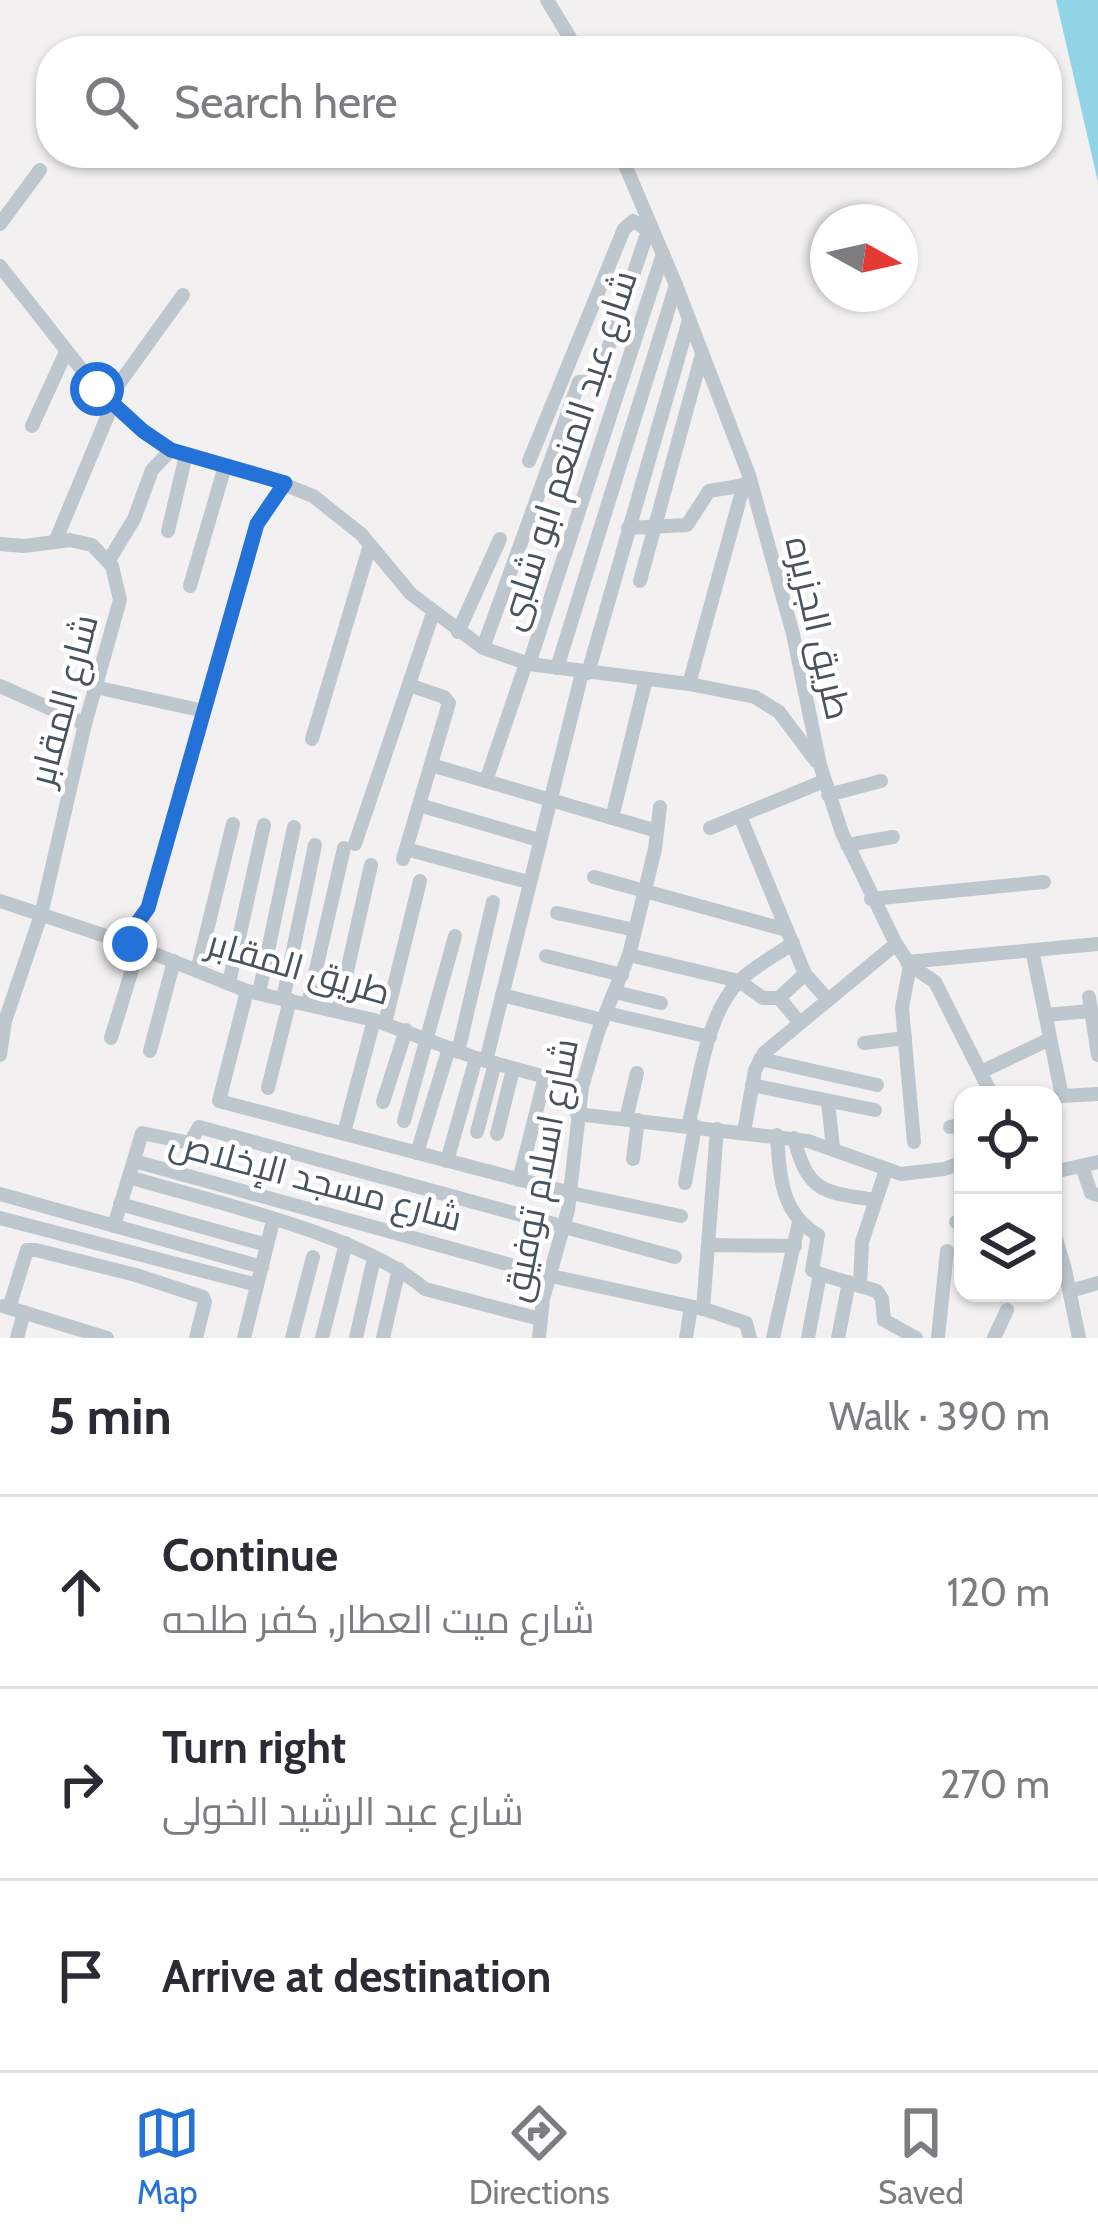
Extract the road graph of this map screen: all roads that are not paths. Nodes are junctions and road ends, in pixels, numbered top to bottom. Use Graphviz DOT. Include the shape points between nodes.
graph roads {
  1 [pos="547,0"];
  2 [pos="569,36"];
  3 [pos="626,168"];
  4 [pos="40,170"];
  5 [pos="0,224"];
  6 [pos="649,227"];
  7 [pos="662,254"];
  8 [pos="0,266"];
  9 [pos="676,285"];
  10 [pos="183,295"];
  11 [pos="689,320"];
  12 [pos="66,352"];
  13 [pos="702,354"];
  14 [pos="111,401"];
  15 [pos="32,426"];
  16 [pos="179,453"];
  17 [pos="529,461"];
  18 [pos="225,466"];
  19 [pos="616,480"];
  20 [pos="285,483"];
  21 [pos="640,484"];
  22 [pos="748,484"];
  23 [pos="628,528"];
  24 [pos="654,529"];
  25 [pos="168,531"];
  26 [pos="500,539"];
  27 [pos="55,542"];
  28 [pos="0,544"];
  29 [pos="370,545"];
  30 [pos="109,560"];
  31 [pos="586,574"];
  32 [pos="614,578"];
  33 [pos="640,581"];
  34 [pos="190,586"];
  35 [pos="434,614"];
  36 [pos="458,632"];
  37 [pos="483,648"];
  38 [pos="527,663"];
  39 [pos="557,668"];
  40 [pos="585,673"];
  41 [pos="646,679"];
  42 [pos="689,684"];
  43 [pos="409,685"];
  44 [pos="0,686"];
  45 [pos="95,687"];
  46 [pos="204,711"];
  47 [pos="85,724"];
  48 [pos="312,739"];
  49 [pos="430,765"];
  50 [pos="824,780"];
  51 [pos="487,782"];
  52 [pos="881,782"];
  53 [pos="548,800"];
  54 [pos="419,805"];
  55 [pos="661,807"];
  56 [pos="740,816"];
  57 [pos="612,818"];
  58 [pos="233,824"];
  59 [pos="264,825"];
  60 [pos="294,827"];
  61 [pos="710,829"];
  62 [pos="657,831"];
  63 [pos="893,838"];
  64 [pos="539,840"];
  65 [pos="315,845"];
  66 [pos="847,845"];
  67 [pos="371,866"];
  68 [pos="594,878"];
  69 [pos="420,880"];
  70 [pos="1044,881"];
  71 [pos="529,883"];
  72 [pos="645,889"];
  73 [pos="871,899"];
  74 [pos="0,901"];
  75 [pos="493,902"];
  76 [pos="557,913"];
  77 [pos="41,914"];
  78 [pos="635,930"];
  79 [pos="455,937"];
  80 [pos="790,937"];
  81 [pos="896,944"];
  82 [pos="1098,944"];
  83 [pos="135,946"];
  84 [pos="1032,950"];
  85 [pos="629,955"];
  86 [pos="546,956"];
  87 [pos="174,961"];
  88 [pos="909,964"];
  89 [pos="197,971"];
  90 [pos="805,974"];
  91 [pos="622,975"];
  92 [pos="739,982"];
  93 [pos="229,983"];
  94 [pos="254,992"];
  95 [pos="615,992"];
  96 [pos="502,995"];
  97 [pos="779,998"];
  98 [pos="287,1000"];
  99 [pos="828,1000"];
  100 [pos="661,1003"];
  101 [pos="308,1004"];
  102 [pos="338,1011"];
  103 [pos="1045,1016"];
  104 [pos="604,1017"];
  105 [pos="380,1021"];
  106 [pos="800,1023"];
  107 [pos="406,1030"];
  108 [pos="710,1037"];
  109 [pos="111,1038"];
  110 [pos="904,1038"];
  111 [pos="1050,1039"];
  112 [pos="428,1041"];
  113 [pos="864,1043"];
  114 [pos="453,1050"];
  115 [pos="150,1051"];
  116 [pos="0,1055"];
  117 [pos="1098,1055"];
  118 [pos="760,1059"];
  119 [pos="486,1061"];
  120 [pos="513,1069"];
  121 [pos="981,1072"];
  122 [pos="637,1073"];
  123 [pos="545,1077"];
  124 [pos="752,1085"];
  125 [pos="877,1085"];
  126 [pos="988,1086"];
  127 [pos="1058,1086"];
  128 [pos="268,1088"];
  129 [pos="582,1088"];
  130 [pos="1098,1094"];
  131 [pos="1062,1095"];
  132 [pos="383,1102"];
  133 [pos="828,1102"];
  134 [pos="875,1110"];
  135 [pos="577,1114"];
  136 [pos="632,1120"];
  137 [pos="404,1121"];
  138 [pos="692,1126"];
  139 [pos="718,1129"];
  140 [pos="477,1132"];
  141 [pos="744,1132"];
  142 [pos="344,1133"];
  143 [pos="497,1134"];
  144 [pos="777,1135"];
  145 [pos="794,1138"];
  146 [pos="914,1142"];
  147 [pos="833,1148"];
  148 [pos="417,1153"];
  149 [pos="633,1159"];
  150 [pos="447,1161"];
  151 [pos="1098,1162"];
  152 [pos="954,1164"];
  153 [pos="1082,1166"];
  154 [pos="131,1169"];
  155 [pos="886,1170"];
  156 [pos="1062,1170"];
  157 [pos="519,1180"];
  158 [pos="685,1183"];
  159 [pos="571,1193"];
  160 [pos="0,1194"];
  161 [pos="1098,1196"];
  162 [pos="875,1200"];
  163 [pos="121,1204"];
  164 [pos="681,1216"];
  165 [pos="0,1218"];
  166 [pos="273,1221"];
  167 [pos="799,1222"];
  168 [pos="114,1226"];
  169 [pos="565,1228"];
  170 [pos="346,1243"];
  171 [pos="267,1245"];
  172 [pos="709,1245"];
  173 [pos="795,1246"];
  174 [pos="947,1251"];
  175 [pos="675,1256"];
  176 [pos="313,1257"];
  177 [pos="374,1258"];
  178 [pos="262,1267"];
  179 [pos="399,1269"];
  180 [pos="820,1274"];
  181 [pos="1062,1274"];
  182 [pos="551,1276"];
  183 [pos="1098,1283"];
  184 [pos="257,1285"];
  185 [pos="861,1286"];
  186 [pos="1070,1291"];
  187 [pos="11,1308"];
  188 [pos="697,1308"];
  189 [pos="1007,1310"];
  190 [pos="540,1318"];
  191 [pos="46,1319"];
  192 [pos="74,1333"];
  193 [pos="17,1338"];
  194 [pos="41,1338"];
  195 [pos="105,1338"];
  196 [pos="196,1338"];
  197 [pos="244,1338"];
  198 [pos="292,1338"];
  199 [pos="322,1338"];
  200 [pos="356,1338"];
  201 [pos="383,1338"];
  202 [pos="539,1338"];
  203 [pos="686,1338"];
  204 [pos="750,1338"];
  205 [pos="773,1338"];
  206 [pos="808,1338"];
  207 [pos="838,1338"];
  208 [pos="916,1338"];
  209 [pos="938,1338"];
  210 [pos="994,1338"];
  211 [pos="1079,1338"];
  1 -- 2 [label="street"];
  3 -- 6 [label="street, طريق الجزيره"];
  4 -- 5 [label="street"];
  6 -- 7 [label="street, طريق الجزيره"];
  6 -- 17 [label="street" via="633,221 624,229"];
  6 -- 37 [label="street" via="598,381 579,384"];
  7 -- 9 [label="street, طريق الجزيره"];
  7 -- 38 [label="street, شارع عبد المنعم ابو شلبى"];
  8 -- 12 [label="street"];
  9 -- 11 [label="street, طريق الجزيره"];
  9 -- 19 [label="street"];
  10 -- 14 [label="street"];
  11 -- 13 [label="street, طريق الجزيره"];
  11 -- 21 [label="street"];
  12 -- 14 [label="street"];
  12 -- 15 [label="street"];
  13 -- 22 [label="street, طريق الجزيره"];
  13 -- 24 [label="street"];
  14 -- 16 [label="street"];
  14 -- 27 [label="street"];
  16 -- 18 [label="street"];
  16 -- 25 [label="street"];
  16 -- 30 [label="street" via="152,470"];
  18 -- 20 [label="street"];
  18 -- 34 [label="street"];
  19 -- 21 [label="street"];
  19 -- 31 [label="street"];
  20 -- 29 [label="street" via="338,514"];
  20 -- 46 [label="street" via="257,524"];
  21 -- 23 [label="street"];
  22 -- 24 [label="street" via="709,490 683,528"];
  22 -- 42 [label="street"];
  22 -- 50 [label="street, طريق الجزيره" via="793,634"];
  23 -- 24 [label="street"];
  23 -- 32 [label="street"];
  24 -- 33 [label="street"];
  26 -- 36 [label="street"];
  27 -- 28 [label="street"];
  27 -- 30 [label="street" via="86,543"];
  29 -- 35 [label="street"];
  29 -- 48 [label="street"];
  30 -- 45 [label="street, شارع المقابر" via="120,600"];
  31 -- 32 [label="street"];
  31 -- 39 [label="street"];
  32 -- 40 [label="street"];
  35 -- 36 [label="street"];
  35 -- 43 [label="street"];
  36 -- 37 [label="street"];
  37 -- 38 [label="street"];
  38 -- 39 [label="street"];
  38 -- 51 [label="street, شارع عبد المنعم ابو شلبى"];
  39 -- 40 [label="street"];
  40 -- 41 [label="street"];
  40 -- 53 [label="street"];
  41 -- 42 [label="street"];
  41 -- 57 [label="street"];
  42 -- 50 [label="street" via="768,704"];
  43 -- 49 [label="street" via="448,700"];
  43 -- 101 [label="street" via="350,846"];
  44 -- 47 [label="street"];
  45 -- 46 [label="street"];
  45 -- 47 [label="street, شارع المقابر"];
  46 -- 83 [label="street"];
  47 -- 77 [label="street, شارع المقابر"];
  49 -- 51 [label="street"];
  49 -- 54 [label="street"];
  50 -- 52 [label="street"];
  50 -- 56 [label="street"];
  50 -- 66 [label="street, طريق الجزيره"];
  51 -- 53 [label="street"];
  53 -- 57 [label="street"];
  53 -- 64 [label="street"];
  54 -- 64 [label="street"];
  54 -- 71 [label="street" via="404,854"];
  55 -- 62 [label="street, شارع اسلام توفيق"];
  56 -- 61 [label="street"];
  56 -- 80 [label="street"];
  57 -- 62 [label="street"];
  58 -- 89 [label="street"];
  59 -- 93 [label="street"];
  60 -- 94 [label="street"];
  62 -- 72 [label="street, شارع اسلام توفيق"];
  63 -- 66 [label="street"];
  64 -- 71 [label="street"];
  65 -- 98 [label="street"];
  66 -- 73 [label="street, طريق الجزيره"];
  67 -- 102 [label="street"];
  68 -- 72 [label="street"];
  69 -- 105 [label="street"];
  70 -- 73 [label="street"];
  71 -- 96 [label="street"];
  72 -- 78 [label="street, شارع اسلام توفيق"];
  72 -- 80 [label="street"];
  73 -- 81 [label="street, طريق الجزيره"];
  74 -- 77 [label="street, طريق المقابر"];
  75 -- 114 [label="street"];
  76 -- 78 [label="street"];
  77 -- 83 [label="street, طريق المقابر"];
  77 -- 116 [label="street, شارع المقابر"];
  78 -- 85 [label="street, شارع اسلام توفيق"];
  79 -- 112 [label="street"];
  80 -- 90 [label="street"];
  80 -- 92 [label="street"];
  81 -- 88 [label="street, طريق الجزيره"];
  81 -- 99 [label="street"];
  82 -- 84 [label="street"];
  83 -- 87 [label="street, طريق المقابر"];
  83 -- 109 [label="street"];
  84 -- 88 [label="street"];
  84 -- 103 [label="street"];
  85 -- 91 [label="street, شارع اسلام توفيق"];
  85 -- 92 [label="street"];
  86 -- 91 [label="street"];
  87 -- 89 [label="street, طريق المقابر"];
  87 -- 115 [label="street"];
  88 -- 110 [label="street"];
  88 -- 121 [label="street, طريق الجزيره" via="935,982"];
  89 -- 93 [label="street, طريق المقابر"];
  90 -- 97 [label="street"];
  90 -- 99 [label="street"];
  91 -- 95 [label="street, شارع اسلام توفيق"];
  92 -- 97 [label="street"];
  92 -- 108 [label="street"];
  93 -- 94 [label="street, طريق المقابر"];
  94 -- 98 [label="street, طريق المقابر"];
  94 -- 142 [label="street" via="218,1100"];
  95 -- 100 [label="street"];
  95 -- 104 [label="street, شارع اسلام توفيق"];
  96 -- 104 [label="street"];
  96 -- 119 [label="street"];
  97 -- 106 [label="street"];
  98 -- 101 [label="street, طريق المقابر"];
  98 -- 128 [label="street"];
  99 -- 106 [label="street"];
  101 -- 102 [label="street, طريق المقابر"];
  102 -- 105 [label="street, طريق المقابر"];
  103 -- 111 [label="street"];
  103 -- 117 [label="street" via="1090,1004"];
  104 -- 108 [label="street"];
  104 -- 129 [label="street, شارع اسلام توفيق"];
  105 -- 107 [label="street, طريق المقابر"];
  105 -- 142 [label="street"];
  106 -- 118 [label="street"];
  107 -- 112 [label="street, طريق المقابر"];
  107 -- 132 [label="street"];
  108 -- 138 [label="street"];
  110 -- 113 [label="street"];
  110 -- 146 [label="street"];
  111 -- 121 [label="street"];
  111 -- 127 [label="street"];
  112 -- 114 [label="street, طريق المقابر"];
  112 -- 137 [label="street"];
  114 -- 119 [label="street, طريق المقابر"];
  114 -- 148 [label="street"];
  118 -- 124 [label="street"];
  118 -- 125 [label="street"];
  119 -- 120 [label="street, طريق المقابر"];
  119 -- 140 [label="street"];
  119 -- 150 [label="street"];
  120 -- 123 [label="street, طريق المقابر"];
  120 -- 143 [label="street"];
  121 -- 126 [label="street, طريق الجزيره"];
  122 -- 136 [label="street"];
  123 -- 129 [label="street, طريق المقابر"];
  123 -- 157 [label="street"];
  124 -- 133 [label="street"];
  124 -- 141 [label="street"];
  129 -- 135 [label="street, شارع اسلام توفيق"];
  130 -- 131 [label="street"];
  133 -- 134 [label="street"];
  133 -- 147 [label="street"];
  135 -- 136 [label="street"];
  135 -- 159 [label="street, شارع اسلام توفيق"];
  136 -- 138 [label="street"];
  136 -- 149 [label="street"];
  138 -- 139 [label="street"];
  138 -- 158 [label="street"];
  139 -- 141 [label="street"];
  139 -- 172 [label="street"];
  141 -- 144 [label="street"];
  142 -- 148 [label="street"];
  144 -- 145 [label="street"];
  144 -- 167 [label="street" via="783,1194"];
  145 -- 147 [label="street"];
  145 -- 162 [label="street" via="818,1188"];
  147 -- 155 [label="street"];
  148 -- 150 [label="street"];
  150 -- 157 [label="street"];
  151 -- 153 [label="street"];
  152 -- 155 [label="street"];
  153 -- 156 [label="street"];
  153 -- 161 [label="street"];
  154 -- 163 [label="street"];
  154 -- 166 [label="street"];
  154 -- 169 [label="street" via="143,1132 190,1143 200,1127"];
  154 -- 182 [label="street, شارع مسجد الإخلاص"];
  155 -- 162 [label="street"];
  157 -- 159 [label="street"];
  159 -- 164 [label="street"];
  159 -- 169 [label="street, شارع اسلام توفيق"];
  160 -- 168 [label="street"];
  162 -- 185 [label="street" via="862,1242"];
  163 -- 168 [label="street"];
  163 -- 171 [label="street"];
  165 -- 184 [label="street"];
  166 -- 170 [label="street"];
  166 -- 171 [label="street"];
  167 -- 173 [label="street"];
  167 -- 180 [label="street" via="818,1235 812,1270"];
  168 -- 178 [label="street"];
  169 -- 175 [label="street"];
  169 -- 182 [label="street, شارع اسلام توفيق"];
  170 -- 177 [label="street"];
  170 -- 199 [label="street"];
  171 -- 178 [label="street"];
  172 -- 173 [label="street"];
  172 -- 188 [label="street"];
  173 -- 205 [label="street"];
  174 -- 209 [label="street"];
  176 -- 198 [label="street"];
  177 -- 179 [label="street"];
  177 -- 200 [label="street"];
  178 -- 184 [label="street"];
  179 -- 190 [label="street" via="425,1288"];
  179 -- 201 [label="street"];
  180 -- 185 [label="street"];
  180 -- 206 [label="street"];
  181 -- 186 [label="street"];
  182 -- 188 [label="street, شارع مسجد الإخلاص"];
  182 -- 190 [label="street, شارع اسلام توفيق"];
  183 -- 186 [label="street"];
  184 -- 197 [label="street"];
  185 -- 207 [label="street"];
  185 -- 208 [label="street" via="883,1299 886,1322"];
  186 -- 211 [label="street"];
  187 -- 191 [label="street"];
  187 -- 193 [label="street"];
  187 -- 196 [label="street" via="26,1250 36,1250 202,1297"];
  188 -- 203 [label="street"];
  188 -- 204 [label="street, شارع مسجد الإخلاص" via="746,1323"];
  189 -- 210 [label="street"];
  190 -- 202 [label="street, شارع اسلام توفيق"];
  191 -- 192 [label="street"];
  191 -- 194 [label="street"];
  192 -- 195 [label="street"];
}
